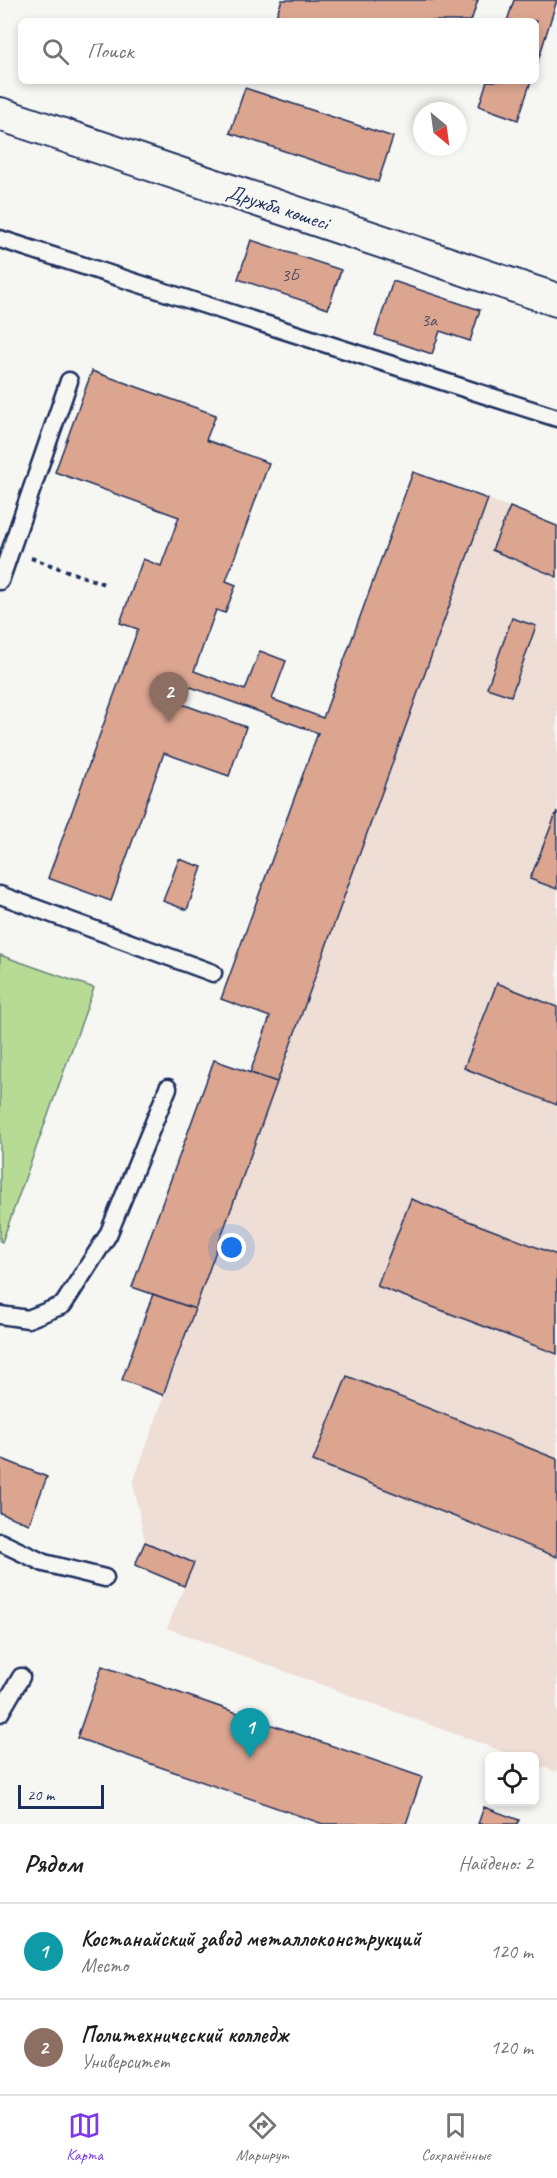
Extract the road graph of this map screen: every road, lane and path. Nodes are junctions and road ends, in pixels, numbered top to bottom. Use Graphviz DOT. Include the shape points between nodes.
graph roads {
  1 [pos="0,114"];
  2 [pos="0,239"];
  3 [pos="557,300"];
  4 [pos="69,381"];
  5 [pos="555,412"];
  6 [pos="10,551"];
  7 [pos="0,581"];
  8 [pos="107,585"];
  9 [pos="0,895"];
  10 [pos="213,973"];
  11 [pos="168,1088"];
  12 [pos="0,1315"];
  13 [pos="0,1542"];
  14 [pos="105,1578"];
  15 [pos="21,1677"];
  16 [pos="0,1713"];
  1 -- 3 [label="street, Дружба көшесі"];
  2 -- 5 [label="lane"];
  4 -- 6 [label="lane"];
  6 -- 7 [label="lane"];
  6 -- 8 [label="path"];
  9 -- 10 [label="lane"];
  11 -- 12 [label="lane" via="108,1235 63,1305 28,1319"];
  13 -- 14 [label="lane" via="44,1563"];
  15 -- 16 [label="lane"];
}
